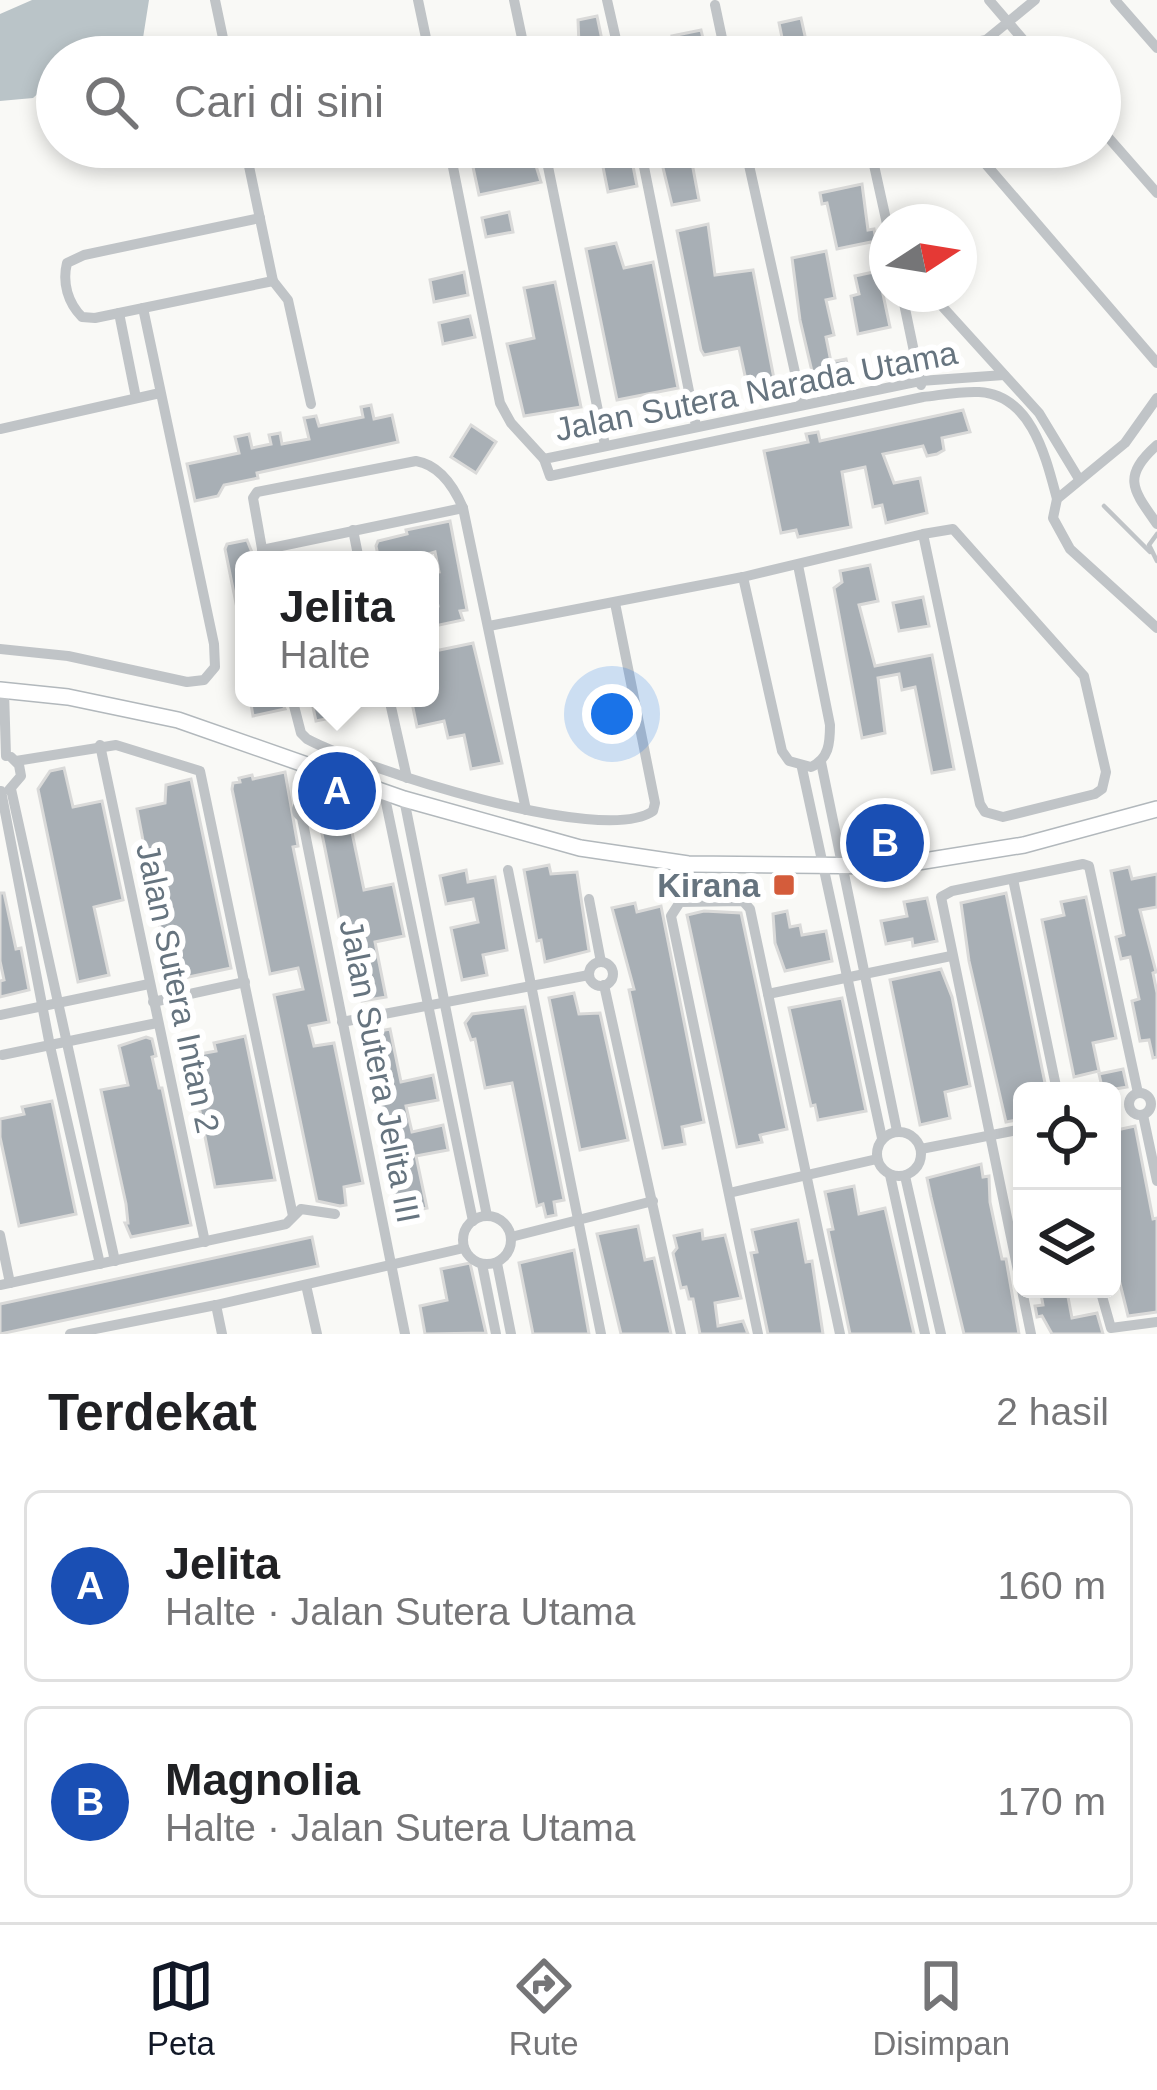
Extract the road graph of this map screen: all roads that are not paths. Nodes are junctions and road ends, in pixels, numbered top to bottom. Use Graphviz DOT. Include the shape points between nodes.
graph roads {
  1 [pos="215,0"];
  2 [pos="418,0"];
  3 [pos="514,0"];
  4 [pos="607,0"];
  5 [pos="988,0"];
  6 [pos="1035,0"];
  7 [pos="1115,0"];
  8 [pos="715,5"];
  9 [pos="1008,23"];
  10 [pos="222,36"];
  11 [pos="426,36"];
  12 [pos="522,36"];
  13 [pos="615,36"];
  14 [pos="721,36"];
  15 [pos="991,36"];
  16 [pos="1019,36"];
  17 [pos="1157,48"];
  18 [pos="1121,152"];
  19 [pos="249,168"];
  20 [pos="454,168"];
  21 [pos="548,168"];
  22 [pos="644,168"];
  23 [pos="750,168"];
  24 [pos="874,168"];
  25 [pos="988,168"];
  26 [pos="1157,193"];
  27 [pos="882,204"];
  28 [pos="260,218"];
  29 [pos="273,281"];
  30 [pos="143,308"];
  31 [pos="906,312"];
  32 [pos="948,312"];
  33 [pos="118,313"];
  34 [pos="1157,363"];
  35 [pos="1004,375"];
  36 [pos="920,381"];
  37 [pos="160,393"];
  38 [pos="923,397"];
  39 [pos="136,398"];
  40 [pos="1157,398"];
  41 [pos="311,404"];
  42 [pos="802,404"];
  43 [pos="696,426"];
  44 [pos="0,429"];
  45 [pos="605,445"];
  46 [pos="1157,446"];
  47 [pos="544,459"];
  48 [pos="1079,479"];
  49 [pos="1058,499"];
  50 [pos="1104,506"];
  51 [pos="463,508"];
  52 [pos="1157,524"];
  53 [pos="353,530"];
  54 [pos="923,534"];
  55 [pos="1157,534"];
  56 [pos="262,551"];
  57 [pos="277,551"];
  58 [pos="357,551"];
  59 [pos="1150,553"];
  60 [pos="1157,561"];
  61 [pos="798,565"];
  62 [pos="742,578"];
  63 [pos="616,603"];
  64 [pos="489,626"];
  65 [pos="1157,628"];
  66 [pos="0,649"];
  67 [pos="2,690"];
  68 [pos="294,707"];
  69 [pos="391,707"];
  70 [pos="100,745"];
  71 [pos="10,761"];
  72 [pos="821,762"];
  73 [pos="802,767"];
  74 [pos="407,778"];
  75 [pos="4,790"];
  76 [pos="384,793"];
  77 [pos="404,800"];
  78 [pos="1157,809"];
  79 [pos="526,810"];
  80 [pos="302,818"];
  81 [pos="824,866"];
  82 [pos="842,866"];
  83 [pos="508,870"];
  84 [pos="1013,879"];
  85 [pos="423,895"];
  86 [pos="406,897"];
  87 [pos="589,899"];
  88 [pos="951,956"];
  89 [pos="601,962"];
  90 [pos="865,974"];
  91 [pos="589,976"];
  92 [pos="848,978"];
  93 [pos="244,982"];
  94 [pos="149,984"];
  95 [pos="529,986"];
  96 [pos="604,986"];
  97 [pos="768,994"];
  98 [pos="153,1002"];
  99 [pos="442,1002"];
  100 [pos="57,1003"];
  101 [pos="427,1004"];
  102 [pos="43,1006"];
  103 [pos="0,1015"];
  104 [pos="342,1022"];
  105 [pos="157,1023"];
  106 [pos="65,1042"];
  107 [pos="50,1046"];
  108 [pos="2,1055"];
  109 [pos="1055,1082"];
  110 [pos="1138,1094"];
  111 [pos="1130,1106"];
  112 [pos="1121,1108"];
  113 [pos="1142,1115"];
  114 [pos="897,1131"];
  115 [pos="1013,1131"];
  116 [pos="990,1135"];
  117 [pos="882,1138"];
  118 [pos="921,1150"];
  119 [pos="877,1159"];
  120 [pos="890,1174"];
  121 [pos="806,1175"];
  122 [pos="905,1176"];
  123 [pos="1157,1181"];
  124 [pos="729,1192"];
  125 [pos="653,1201"];
  126 [pos="335,1214"];
  127 [pos="293,1216"];
  128 [pos="488,1216"];
  129 [pos="580,1220"];
  130 [pos="472,1221"];
  131 [pos="0,1235"];
  132 [pos="511,1237"];
  133 [pos="205,1242"];
  134 [pos="464,1247"];
  135 [pos="115,1261"];
  136 [pos="497,1263"];
  137 [pos="100,1264"];
  138 [pos="482,1264"];
  139 [pos="391,1265"];
  140 [pos="5,1284"];
  141 [pos="306,1286"];
  142 [pos="1102,1298"];
  143 [pos="216,1305"];
  144 [pos="1157,1322"];
  145 [pos="132,1328"];
  146 [pos="70,1334"];
  147 [pos="222,1334"];
  148 [pos="317,1334"];
  149 [pos="405,1334"];
  150 [pos="496,1334"];
  151 [pos="511,1334"];
  152 [pos="601,1334"];
  153 [pos="681,1334"];
  154 [pos="758,1334"];
  155 [pos="840,1334"];
  156 [pos="925,1334"];
  157 [pos="940,1334"];
  158 [pos="1031,1334"];
  1 -- 10 [label="street"];
  2 -- 11 [label="street"];
  3 -- 12 [label="street"];
  4 -- 13 [label="street"];
  5 -- 9 [label="street"];
  6 -- 9 [label="street"];
  7 -- 17 [label="street"];
  8 -- 14 [label="street"];
  9 -- 15 [label="street"];
  9 -- 16 [label="street"];
  18 -- 26 [label="street"];
  19 -- 28 [label="street"];
  20 -- 47 [label="street" via="500,403"];
  21 -- 45 [label="street"];
  22 -- 43 [label="street"];
  23 -- 42 [label="street"];
  24 -- 27 [label="street"];
  25 -- 34 [label="street"];
  28 -- 29 [label="street"];
  28 -- 33 [label="street" via="67,263 71,306 82,317"];
  29 -- 30 [label="street"];
  29 -- 41 [label="street" via="288,300"];
  30 -- 33 [label="street"];
  30 -- 37 [label="street"];
  31 -- 36 [label="street"];
  32 -- 35 [label="street"];
  33 -- 39 [label="street"];
  35 -- 36 [label="street, Jalan Sutera Narada Utama"];
  35 -- 48 [label="street" via="1051,429"];
  36 -- 38 [label="street"];
  36 -- 42 [label="street, Jalan Sutera Narada Utama"];
  37 -- 39 [label="street"];
  37 -- 66 [label="street" via="215,667 204,680 187,682"];
  38 -- 47 [label="street, Jalan Sutera Narada Utama" via="550,476"];
  38 -- 49 [label="street, Jalan Sutera Narada Utama" via="976,391 1005,399 1035,432"];
  39 -- 44 [label="street"];
  40 -- 48 [label="street" via="1125,443"];
  42 -- 43 [label="street, Jalan Sutera Narada Utama"];
  43 -- 45 [label="street, Jalan Sutera Narada Utama"];
  45 -- 47 [label="street, Jalan Sutera Narada Utama"];
  46 -- 52 [label="street" via="1133,476"];
  48 -- 49 [label="street"];
  49 -- 65 [label="street, Jalan Sutera Narada Utama" via="1053,518 1070,549"];
  50 -- 59 [label="lane"];
  51 -- 53 [label="street"];
  51 -- 56 [label="street" via="424,462 257,492"];
  51 -- 64 [label="street"];
  53 -- 57 [label="street"];
  53 -- 58 [label="street"];
  54 -- 54 [label="street" via="980,804 993,817 1095,794 1106,772 1084,676 959,532"];
  54 -- 61 [label="street"];
  55 -- 59 [label="lane"];
  59 -- 60 [label="lane"];
  61 -- 62 [label="street"];
  61 -- 72 [label="street" via="830,725"];
  62 -- 63 [label="street"];
  62 -- 73 [label="street" via="782,752"];
  63 -- 64 [label="street"];
  63 -- 79 [label="street" via="655,808 632,820"];
  64 -- 79 [label="street"];
  67 -- 71 [label="street"];
  67 -- 76 [label="street" via="178,720"];
  68 -- 74 [label="street" via="312,742"];
  69 -- 74 [label="street"];
  70 -- 71 [label="street"];
  70 -- 93 [label="street" via="199,771"];
  70 -- 94 [label="street, Jalan Sutera Intan 2"];
  71 -- 75 [label="street" via="19,781"];
  72 -- 73 [label="street"];
  72 -- 82 [label="street"];
  73 -- 81 [label="street"];
  74 -- 79 [label="street"];
  75 -- 100 [label="street"];
  75 -- 102 [label="street"];
  76 -- 77 [label="street"];
  76 -- 86 [label="street"];
  77 -- 81 [label="street" via="580,848 688,864"];
  77 -- 85 [label="street"];
  78 -- 82 [label="street" via="966,855"];
  80 -- 104 [label="street, Jalan Sutera Jelita III"];
  81 -- 82 [label="street"];
  81 -- 92 [label="street"];
  82 -- 90 [label="street"];
  83 -- 95 [label="street"];
  84 -- 88 [label="street" via="944,894"];
  84 -- 109 [label="street"];
  84 -- 110 [label="street" via="1088,865"];
  85 -- 86 [label="street"];
  85 -- 99 [label="street"];
  86 -- 101 [label="street"];
  87 -- 89 [label="street"];
  88 -- 90 [label="street"];
  88 -- 116 [label="street"];
  89 -- 91 [label="street"];
  89 -- 96 [label="street" via="613,973"];
  90 -- 92 [label="street"];
  90 -- 114 [label="street"];
  91 -- 95 [label="street"];
  91 -- 96 [label="street"];
  92 -- 97 [label="street"];
  92 -- 117 [label="street"];
  93 -- 98 [label="street"];
  93 -- 127 [label="street"];
  94 -- 98 [label="street, Jalan Sutera Intan 2"];
  94 -- 100 [label="street"];
  95 -- 99 [label="street"];
  95 -- 129 [label="street"];
  96 -- 125 [label="street"];
  97 -- 121 [label="street"];
  97 -- 124 [label="street" via="743,901 674,906"];
  98 -- 105 [label="street, Jalan Sutera Intan 2"];
  99 -- 101 [label="street"];
  99 -- 128 [label="street"];
  100 -- 102 [label="street"];
  100 -- 106 [label="street"];
  101 -- 104 [label="street"];
  101 -- 130 [label="street"];
  102 -- 103 [label="street"];
  102 -- 107 [label="street"];
  104 -- 139 [label="street, Jalan Sutera Jelita III"];
  105 -- 106 [label="street"];
  105 -- 133 [label="street, Jalan Sutera Intan 2"];
  106 -- 107 [label="street"];
  106 -- 135 [label="street"];
  107 -- 108 [label="street"];
  107 -- 137 [label="street"];
  110 -- 111 [label="street"];
  110 -- 113 [label="street" via="1150,1100"];
  111 -- 112 [label="street"];
  111 -- 113 [label="street"];
  113 -- 123 [label="street"];
  114 -- 117 [label="street"];
  114 -- 118 [label="street"];
  115 -- 116 [label="street"];
  116 -- 118 [label="street"];
  116 -- 158 [label="street"];
  117 -- 119 [label="street"];
  118 -- 122 [label="street"];
  119 -- 120 [label="street"];
  119 -- 121 [label="street"];
  120 -- 122 [label="street"];
  120 -- 156 [label="street"];
  121 -- 124 [label="street"];
  121 -- 155 [label="street"];
  122 -- 157 [label="street"];
  124 -- 154 [label="street"];
  125 -- 129 [label="street"];
  125 -- 153 [label="street"];
  126 -- 127 [label="street"];
  127 -- 133 [label="street"];
  128 -- 130 [label="street"];
  128 -- 132 [label="street"];
  129 -- 132 [label="street"];
  129 -- 152 [label="street"];
  130 -- 134 [label="street"];
  131 -- 140 [label="street"];
  132 -- 136 [label="street"];
  133 -- 135 [label="street"];
  134 -- 138 [label="street"];
  134 -- 139 [label="street"];
  135 -- 137 [label="street"];
  136 -- 138 [label="street"];
  136 -- 151 [label="street"];
  137 -- 140 [label="street"];
  138 -- 150 [label="street"];
  139 -- 141 [label="street"];
  139 -- 149 [label="street, Jalan Sutera Jelita III"];
  141 -- 143 [label="street"];
  141 -- 148 [label="street"];
  142 -- 144 [label="street" via="1115,1330"];
  143 -- 145 [label="street"];
  143 -- 147 [label="street"];
  145 -- 146 [label="street"];
}
